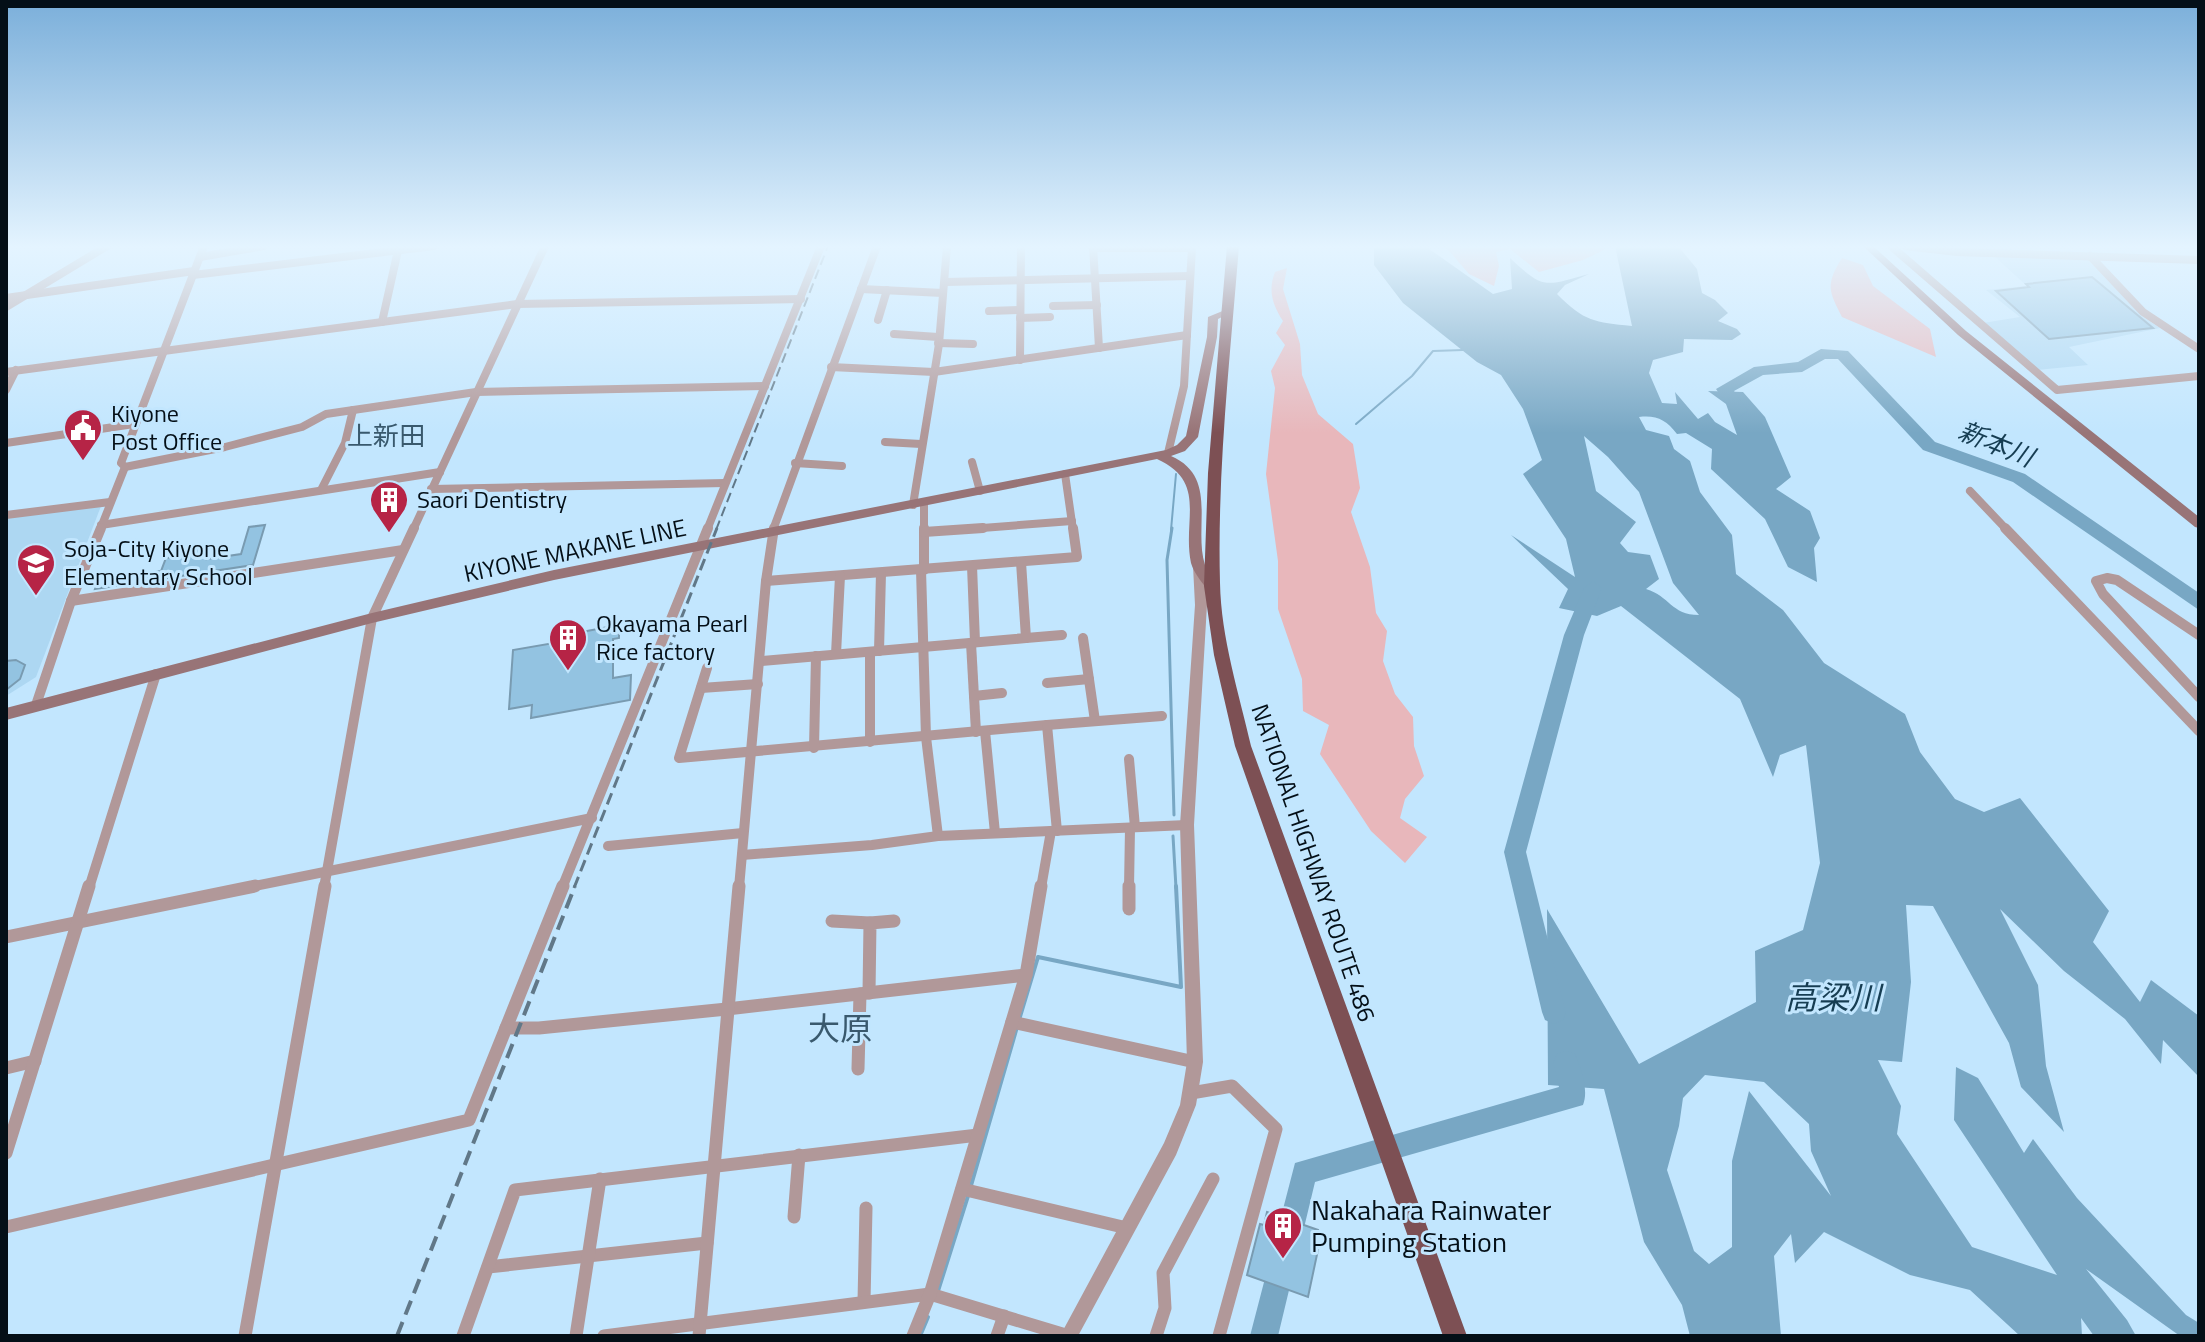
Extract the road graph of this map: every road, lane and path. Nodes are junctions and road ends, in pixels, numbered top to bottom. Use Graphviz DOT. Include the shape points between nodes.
graph roads {
  1 [pos="179,309"];
  2 [pos="385,309"];
  3 [pos="482,309"];
  4 [pos="515,309"];
  5 [pos="797,309"];
  6 [pos="853,309"];
  7 [pos="881,309"];
  8 [pos="941,309"];
  9 [pos="1020,309"];
  10 [pos="1097,309"];
  11 [pos="1188,309"];
  12 [pos="1226,309"];
  13 [pos="1937,309"];
  14 [pos="1963,309"];
  15 [pos="2140,309"];
  16 [pos="989,311"];
  17 [pos="1225,313"];
  18 [pos="1020,314"];
  19 [pos="1050,317"];
  20 [pos="878,320"];
  21 [pos="382,322"];
  22 [pos="894,334"];
  23 [pos="1187,335"];
  24 [pos="938,340"];
  25 [pos="973,344"];
  26 [pos="1099,348"];
  27 [pos="2199,349"];
  28 [pos="162,351"];
  29 [pos="1020,360"];
  30 [pos="831,367"];
  31 [pos="16,370"];
  32 [pos="6,372"];
  33 [pos="934,372"];
  34 [pos="2199,376"];
  35 [pos="765,386"];
  36 [pos="6,390"];
  37 [pos="476,392"];
  38 [pos="353,410"];
  39 [pos="134,424"];
  40 [pos="1192,437"];
  41 [pos="885,442"];
  42 [pos="6,443"];
  43 [pos="921,444"];
  44 [pos="1164,454"];
  45 [pos="972,462"];
  46 [pos="795,463"];
  47 [pos="842,466"];
  48 [pos="125,467"];
  49 [pos="1187,470"];
  50 [pos="440,472"];
  51 [pos="1065,474"];
  52 [pos="725,483"];
  53 [pos="431,489"];
  54 [pos="321,490"];
  55 [pos="980,491"];
  56 [pos="1970,491"];
  57 [pos="110,502"];
  58 [pos="918,504"];
  59 [pos="6,515"];
  60 [pos="1072,521"];
  61 [pos="2199,524"];
  62 [pos="101,525"];
  63 [pos="924,532"];
  64 [pos="773,533"];
  65 [pos="701,547"];
  66 [pos="403,550"];
  67 [pos="1021,562"];
  68 [pos="972,566"];
  69 [pos="1199,566"];
  70 [pos="922,570"];
  71 [pos="881,573"];
  72 [pos="840,576"];
  73 [pos="766,581"];
  74 [pos="1212,586"];
  75 [pos="71,601"];
  76 [pos="1201,605"];
  77 [pos="372,618"];
  78 [pos="1062,635"];
  79 [pos="2199,635"];
  80 [pos="1026,638"];
  81 [pos="1083,638"];
  82 [pos="973,642"];
  83 [pos="922,647"];
  84 [pos="874,651"];
  85 [pos="836,654"];
  86 [pos="816,656"];
  87 [pos="761,661"];
  88 [pos="707,668"];
  89 [pos="156,674"];
  90 [pos="1089,679"];
  91 [pos="1047,683"];
  92 [pos="758,684"];
  93 [pos="701,688"];
  94 [pos="1002,693"];
  95 [pos="974,696"];
  96 [pos="2199,697"];
  97 [pos="36,705"];
  98 [pos="6,714"];
  99 [pos="1162,716"];
  100 [pos="1095,721"];
  101 [pos="1047,725"];
  102 [pos="2199,731"];
  103 [pos="980,732"];
  104 [pos="926,737"];
  105 [pos="870,742"];
  106 [pos="814,748"];
  107 [pos="750,754"];
  108 [pos="1129,759"];
  109 [pos="592,818"];
  110 [pos="1187,825"];
  111 [pos="1132,828"];
  112 [pos="1054,831"];
  113 [pos="743,833"];
  114 [pos="995,833"];
  115 [pos="938,836"];
  116 [pos="608,846"];
  117 [pos="742,855"];
  118 [pos="325,872"];
  119 [pos="1129,909"];
  120 [pos="832,921"];
  121 [pos="894,921"];
  122 [pos="77,922"];
  123 [pos="870,923"];
  124 [pos="6,937"];
  125 [pos="1026,975"];
  126 [pos="864,993"];
  127 [pos="727,1009"];
  128 [pos="1016,1023"];
  129 [pos="506,1028"];
  130 [pos="35,1061"];
  131 [pos="1195,1062"];
  132 [pos="6,1068"];
  133 [pos="858,1069"];
  134 [pos="1191,1093"];
  135 [pos="978,1135"];
  136 [pos="6,1153"];
  137 [pos="799,1155"];
  138 [pos="275,1163"];
  139 [pos="715,1164"];
  140 [pos="600,1179"];
  141 [pos="1213,1179"];
  142 [pos="967,1191"];
  143 [pos="866,1208"];
  144 [pos="794,1217"];
  145 [pos="6,1227"];
  146 [pos="1127,1228"];
  147 [pos="707,1243"];
  148 [pos="588,1256"];
  149 [pos="488,1267"];
  150 [pos="934,1295"];
  151 [pos="864,1302"];
  152 [pos="1004,1316"];
  153 [pos="699,1330"];
  154 [pos="245,1336"];
  155 [pos="463,1336"];
  156 [pos="576,1336"];
  157 [pos="604,1336"];
  158 [pos="913,1336"];
  159 [pos="997,1336"];
  160 [pos="1069,1336"];
  161 [pos="1156,1336"];
  162 [pos="1219,1336"];
  163 [pos="1455,1336"];
  1 -- 28 [label="street"];
  2 -- 21 [label="street"];
  3 -- 21 [label="street"];
  4 -- 37 [label="street"];
  5 -- 35 [label="street"];
  6 -- 30 [label="street"];
  7 -- 20 [label="street"];
  8 -- 24 [label="street"];
  9 -- 18 [label="street"];
  10 -- 26 [label="street"];
  11 -- 23 [label="street"];
  12 -- 17 [label="highway, NATIONAL HIGHWAY ROUTE 486"];
  13 -- 61 [label="main road"];
  14 -- 34 [label="street" via="2057,390"];
  15 -- 27 [label="street"];
  16 -- 18 [label="street"];
  17 -- 40 [label="main road" via="1213,317"];
  17 -- 74 [label="highway, NATIONAL HIGHWAY ROUTE 486"];
  18 -- 19 [label="street"];
  18 -- 29 [label="street"];
  21 -- 28 [label="street"];
  22 -- 24 [label="street"];
  23 -- 26 [label="street"];
  23 -- 44 [label="street" via="1184,386"];
  24 -- 25 [label="street"];
  24 -- 33 [label="street"];
  26 -- 29 [label="street"];
  28 -- 31 [label="street"];
  28 -- 39 [label="street"];
  29 -- 33 [label="street"];
  30 -- 33 [label="street"];
  30 -- 46 [label="street"];
  31 -- 32 [label="street"];
  31 -- 36 [label="street"];
  33 -- 43 [label="street"];
  35 -- 37 [label="street"];
  35 -- 52 [label="street"];
  37 -- 38 [label="street"];
  37 -- 50 [label="street"];
  38 -- 48 [label="street" via="212,450"];
  38 -- 54 [label="street" via="345,443"];
  39 -- 42 [label="street"];
  39 -- 48 [label="street" via="121,463"];
  40 -- 44 [label="main road, KIYONE MAKANE LINE"];
  40 -- 49 [label="main road"];
  41 -- 43 [label="street"];
  43 -- 58 [label="street"];
  44 -- 49 [label="main road"];
  44 -- 51 [label="main road, KIYONE MAKANE LINE"];
  45 -- 55 [label="street"];
  46 -- 47 [label="street"];
  46 -- 64 [label="street"];
  48 -- 57 [label="street"];
  49 -- 69 [label="main road" via="1194,489"];
  50 -- 53 [label="street"];
  50 -- 54 [label="street"];
  51 -- 55 [label="main road, KIYONE MAKANE LINE"];
  51 -- 60 [label="street"];
  52 -- 53 [label="street"];
  52 -- 65 [label="street"];
  53 -- 66 [label="street"];
  54 -- 62 [label="street"];
  55 -- 58 [label="main road, KIYONE MAKANE LINE"];
  56 -- 102 [label="street"];
  57 -- 59 [label="street"];
  57 -- 62 [label="street"];
  58 -- 63 [label="street"];
  58 -- 64 [label="main road, KIYONE MAKANE LINE"];
  60 -- 63 [label="street"];
  60 -- 67 [label="street" via="1077,557"];
  62 -- 75 [label="street"];
  63 -- 70 [label="street"];
  64 -- 65 [label="main road, KIYONE MAKANE LINE"];
  64 -- 73 [label="street"];
  65 -- 77 [label="main road, KIYONE MAKANE LINE"];
  65 -- 109 [label="street"];
  66 -- 75 [label="street"];
  66 -- 77 [label="street"];
  67 -- 68 [label="street"];
  67 -- 80 [label="street"];
  68 -- 70 [label="street"];
  68 -- 82 [label="street"];
  69 -- 74 [label="main road"];
  69 -- 76 [label="street"];
  70 -- 71 [label="street"];
  70 -- 83 [label="street"];
  71 -- 72 [label="street"];
  71 -- 84 [label="street"];
  72 -- 73 [label="street"];
  72 -- 85 [label="street"];
  73 -- 87 [label="street"];
  74 -- 76 [label="street"];
  74 -- 163 [label="highway, NATIONAL HIGHWAY ROUTE 486" via="1243,746"];
  75 -- 97 [label="street"];
  76 -- 110 [label="street"];
  77 -- 89 [label="main road, KIYONE MAKANE LINE"];
  77 -- 118 [label="street"];
  78 -- 80 [label="street"];
  79 -- 96 [label="street" via="2117,580 2096,581"];
  80 -- 82 [label="street"];
  81 -- 90 [label="street"];
  82 -- 83 [label="street"];
  82 -- 95 [label="street"];
  83 -- 84 [label="street"];
  83 -- 104 [label="street"];
  84 -- 85 [label="street"];
  84 -- 105 [label="street"];
  85 -- 86 [label="street"];
  86 -- 87 [label="street"];
  86 -- 106 [label="street"];
  87 -- 92 [label="street"];
  88 -- 93 [label="street"];
  89 -- 97 [label="main road, KIYONE MAKANE LINE"];
  89 -- 122 [label="street"];
  90 -- 91 [label="street"];
  90 -- 100 [label="street"];
  92 -- 93 [label="street"];
  92 -- 107 [label="street"];
  93 -- 107 [label="street" via="679,758"];
  94 -- 95 [label="street"];
  95 -- 103 [label="street"];
  97 -- 98 [label="main road, KIYONE MAKANE LINE"];
  99 -- 100 [label="street"];
  100 -- 101 [label="street"];
  101 -- 103 [label="street"];
  101 -- 112 [label="street"];
  103 -- 104 [label="street"];
  103 -- 114 [label="street"];
  104 -- 105 [label="street"];
  104 -- 115 [label="street"];
  105 -- 106 [label="street"];
  106 -- 107 [label="street"];
  107 -- 113 [label="street"];
  108 -- 111 [label="street"];
  109 -- 118 [label="street"];
  109 -- 129 [label="street"];
  110 -- 111 [label="street"];
  110 -- 131 [label="street"];
  111 -- 112 [label="street"];
  111 -- 119 [label="street"];
  112 -- 114 [label="street"];
  112 -- 125 [label="street"];
  113 -- 116 [label="street"];
  113 -- 117 [label="street"];
  114 -- 115 [label="street"];
  115 -- 117 [label="street"];
  117 -- 127 [label="street"];
  118 -- 122 [label="street"];
  118 -- 138 [label="street"];
  120 -- 123 [label="street"];
  121 -- 123 [label="street"];
  122 -- 124 [label="street"];
  122 -- 130 [label="street"];
  123 -- 126 [label="street"];
  125 -- 126 [label="street"];
  125 -- 128 [label="street"];
  126 -- 127 [label="street"];
  126 -- 133 [label="street"];
  127 -- 129 [label="street"];
  127 -- 139 [label="street"];
  128 -- 131 [label="street"];
  128 -- 135 [label="street"];
  129 -- 138 [label="street" via="469,1120"];
  130 -- 132 [label="street"];
  130 -- 136 [label="street"];
  131 -- 134 [label="street"];
  134 -- 146 [label="street" via="1170,1149"];
  134 -- 162 [label="street" via="1232,1086 1276,1129"];
  135 -- 137 [label="street"];
  135 -- 142 [label="street"];
  137 -- 139 [label="street"];
  137 -- 144 [label="street"];
  138 -- 145 [label="street"];
  138 -- 154 [label="street"];
  139 -- 140 [label="street"];
  139 -- 147 [label="street"];
  140 -- 148 [label="street"];
  140 -- 149 [label="street" via="515,1190"];
  141 -- 161 [label="street" via="1163,1273 1165,1308"];
  142 -- 146 [label="street"];
  142 -- 150 [label="street"];
  143 -- 151 [label="street"];
  146 -- 160 [label="street"];
  147 -- 148 [label="street"];
  147 -- 153 [label="street"];
  148 -- 149 [label="street"];
  148 -- 156 [label="street"];
  149 -- 155 [label="street"];
  150 -- 151 [label="street"];
  150 -- 152 [label="street"];
  150 -- 158 [label="street"];
  151 -- 153 [label="street"];
  152 -- 159 [label="street"];
  152 -- 160 [label="street"];
  153 -- 157 [label="street"];
}
